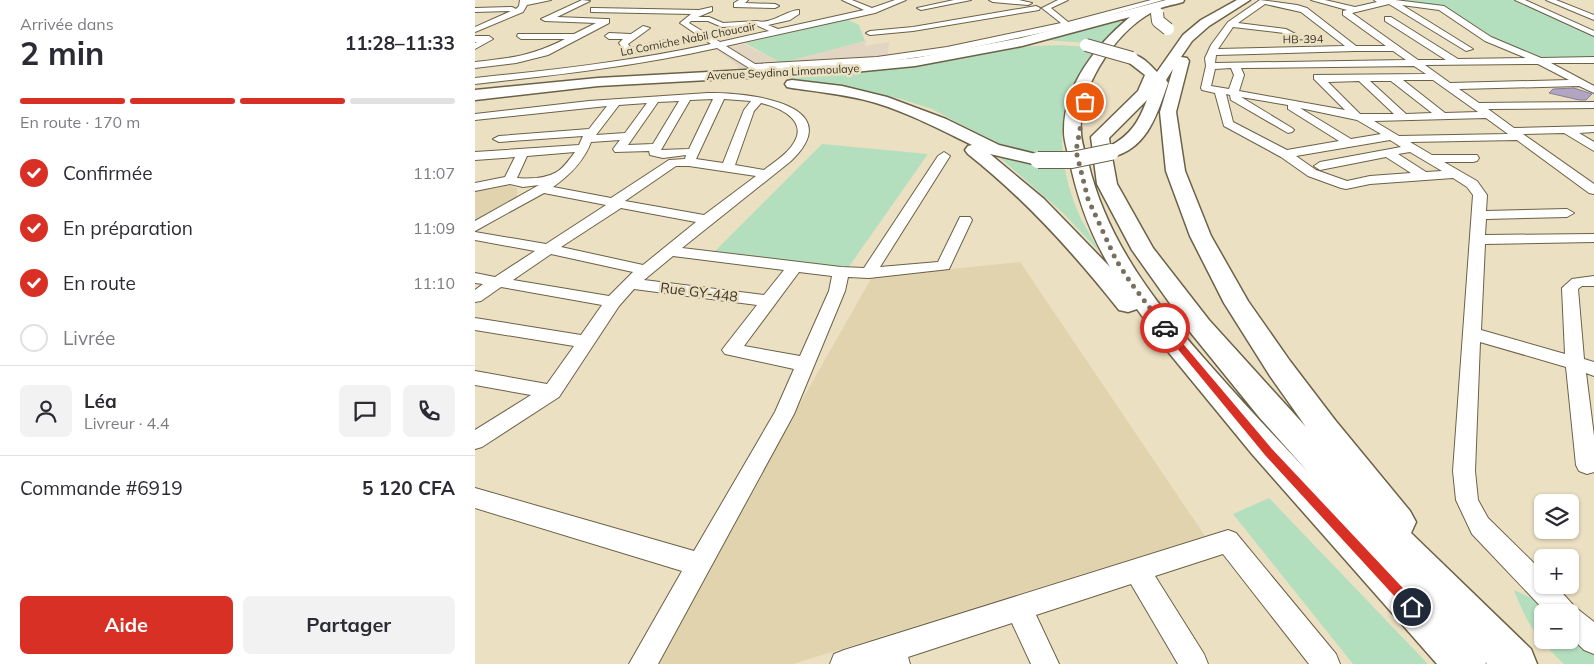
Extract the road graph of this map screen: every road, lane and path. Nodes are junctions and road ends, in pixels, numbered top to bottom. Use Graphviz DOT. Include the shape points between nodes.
graph roads {
  1 [pos="547,0"];
  2 [pos="586,0"];
  3 [pos="846,0"];
  4 [pos="967,0"];
  5 [pos="993,0"];
  6 [pos="1063,0"];
  7 [pos="1068,0"];
  8 [pos="1073,0"];
  9 [pos="1179,0"];
  10 [pos="1306,0"];
  11 [pos="1315,0"];
  12 [pos="1519,0"];
  13 [pos="1550,0"];
  14 [pos="489,1"];
  15 [pos="1264,1"];
  16 [pos="1386,1"];
  17 [pos="740,2"];
  18 [pos="610,3"];
  19 [pos="1003,3"];
  20 [pos="524,4"];
  21 [pos="683,4"];
  22 [pos="900,4"];
  23 [pos="945,4"];
  24 [pos="1190,4"];
  25 [pos="1561,4"];
  26 [pos="1586,4"];
  27 [pos="757,6"];
  28 [pos="775,6"];
  29 [pos="985,6"];
  30 [pos="1156,7"];
  31 [pos="1297,7"];
  32 [pos="1036,8"];
  33 [pos="1046,8"];
  34 [pos="697,9"];
  35 [pos="709,9"];
  36 [pos="729,9"];
  37 [pos="475,10"];
  38 [pos="594,10"];
  39 [pos="872,10"];
  40 [pos="1237,10"];
  41 [pos="646,11"];
  42 [pos="957,11"];
  43 [pos="670,12"];
  44 [pos="796,12"];
  45 [pos="946,13"];
  46 [pos="1409,13"];
  47 [pos="1349,14"];
  48 [pos="932,15"];
  49 [pos="1552,15"];
  50 [pos="1591,16"];
  51 [pos="475,18"];
  52 [pos="630,19"];
  53 [pos="689,19"];
  54 [pos="497,20"];
  55 [pos="575,20"];
  56 [pos="959,21"];
  57 [pos="512,22"];
  58 [pos="1426,23"];
  59 [pos="1463,23"];
  60 [pos="733,24"];
  61 [pos="762,24"];
  62 [pos="1396,24"];
  63 [pos="1068,25"];
  64 [pos="1150,27"];
  65 [pos="477,28"];
  66 [pos="646,28"];
  67 [pos="1273,29"];
  68 [pos="1368,30"];
  69 [pos="1406,30"];
  70 [pos="778,32"];
  71 [pos="870,33"];
  72 [pos="1594,34"];
  73 [pos="521,36"];
  74 [pos="609,36"];
  75 [pos="976,36"];
  76 [pos="633,37"];
  77 [pos="575,38"];
  78 [pos="1322,38"];
  79 [pos="1339,38"];
  80 [pos="475,39"];
  81 [pos="590,39"];
  82 [pos="1275,39"];
  83 [pos="1131,40"];
  84 [pos="666,43"];
  85 [pos="475,46"];
  86 [pos="718,46"];
  87 [pos="1394,48"];
  88 [pos="1509,48"];
  89 [pos="1354,49"];
  90 [pos="1476,49"];
  91 [pos="1265,50"];
  92 [pos="1304,50"];
  93 [pos="1436,50"];
  94 [pos="629,51"];
  95 [pos="1212,52"];
  96 [pos="1540,61"];
  97 [pos="1591,61"];
  98 [pos="1459,62"];
  99 [pos="1495,62"];
  100 [pos="1415,63"];
  101 [pos="624,64"];
  102 [pos="475,65"];
  103 [pos="1321,65"];
  104 [pos="1211,66"];
  105 [pos="1235,66"];
  106 [pos="1304,66"];
  107 [pos="757,70"];
  108 [pos="1435,77"];
  109 [pos="1320,79"];
  110 [pos="1362,79"];
  111 [pos="1395,79"];
  112 [pos="475,81"];
  113 [pos="1155,82"];
  114 [pos="1583,83"];
  115 [pos="1533,84"];
  116 [pos="1497,85"];
  117 [pos="1508,85"];
  118 [pos="1448,86"];
  119 [pos="1594,90"];
  120 [pos="553,91"];
  121 [pos="1220,92"];
  122 [pos="475,95"];
  123 [pos="1234,95"];
  124 [pos="720,96"];
  125 [pos="686,98"];
  126 [pos="759,99"];
  127 [pos="475,100"];
  128 [pos="654,100"];
  129 [pos="616,102"];
  130 [pos="1285,103"];
  131 [pos="578,104"];
  132 [pos="1594,105"];
  133 [pos="1477,106"];
  134 [pos="1542,106"];
  135 [pos="535,110"];
  136 [pos="1489,115"];
  137 [pos="924,116"];
  138 [pos="1358,116"];
  139 [pos="1403,116"];
  140 [pos="1442,116"];
  141 [pos="479,119"];
  142 [pos="1320,124"];
  143 [pos="1296,128"];
  144 [pos="1567,130"];
  145 [pos="1594,130"];
  146 [pos="1515,134"];
  147 [pos="552,135"];
  148 [pos="628,136"];
  149 [pos="1252,137"];
  150 [pos="499,138"];
  151 [pos="588,140"];
  152 [pos="1349,143"];
  153 [pos="1397,144"];
  154 [pos="658,147"];
  155 [pos="1594,147"];
  156 [pos="1076,151"];
  157 [pos="523,152"];
  158 [pos="1285,154"];
  159 [pos="478,155"];
  160 [pos="944,156"];
  161 [pos="691,157"];
  162 [pos="1473,158"];
  163 [pos="1430,159"];
  164 [pos="1320,166"];
  165 [pos="727,169"];
  166 [pos="767,174"];
  167 [pos="1455,174"];
  168 [pos="1572,174"];
  169 [pos="1594,174"];
  170 [pos="1423,176"];
  171 [pos="558,178"];
  172 [pos="510,180"];
  173 [pos="475,188"];
  174 [pos="542,189"];
  175 [pos="1594,190"];
  176 [pos="616,203"];
  177 [pos="1567,213"];
  178 [pos="1479,215"];
  179 [pos="707,220"];
  180 [pos="965,220"];
  181 [pos="475,227"];
  182 [pos="475,236"];
  183 [pos="1594,238"];
  184 [pos="1478,240"];
  185 [pos="549,249"];
  186 [pos="669,251"];
  187 [pos="795,266"];
  188 [pos="645,270"];
  189 [pos="841,272"];
  190 [pos="869,273"];
  191 [pos="475,278"];
  192 [pos="1594,281"];
  193 [pos="498,282"];
  194 [pos="631,283"];
  195 [pos="475,297"];
  196 [pos="768,301"];
  197 [pos="613,302"];
  198 [pos="475,324"];
  199 [pos="1472,333"];
  200 [pos="585,342"];
  201 [pos="1575,363"];
  202 [pos="805,364"];
  203 [pos="1594,369"];
  204 [pos="475,378"];
  205 [pos="552,392"];
  206 [pos="475,441"];
  207 [pos="1269,452"];
  208 [pos="1587,465"];
  209 [pos="475,498"];
  210 [pos="699,564"];
  211 [pos="1137,570"];
  212 [pos="1556,604"];
  213 [pos="1019,608"];
  214 [pos="1579,626"];
  215 [pos="1594,640"];
  216 [pos="894,657"];
  217 [pos="1515,663"];
  218 [pos="643,664"];
  219 [pos="845,664"];
  220 [pos="1045,664"];
  221 [pos="1194,664"];
  222 [pos="1325,664"];
  223 [pos="1465,664"];
  1 -- 20 [label="street"];
  2 -- 18 [label="street" via="596,4"];
  2 -- 55 [label="street" via="545,20"];
  3 -- 39 [label="street"];
  4 -- 23 [label="street, La Corniche Nabil Choucair"];
  5 -- 33 [label="street" via="1026,2"];
  6 -- 33 [label="street"];
  7 -- 8 [label="street"];
  9 -- 30 [label="highway"];
  10 -- 31 [label="street"];
  11 -- 47 [label="street"];
  12 -- 49 [label="street"];
  13 -- 25 [label="street"];
  14 -- 37 [label="street" via="492,3"];
  15 -- 31 [label="street"];
  15 -- 40 [label="street"];
  16 -- 46 [label="street"];
  16 -- 47 [label="street"];
  16 -- 59 [label="street" via="1437,7"];
  17 -- 27 [label="street"];
  17 -- 36 [label="street"];
  18 -- 21 [label="street"];
  18 -- 38 [label="street"];
  19 -- 29 [label="street"];
  20 -- 37 [label="street"];
  20 -- 54 [label="street"];
  21 -- 34 [label="street"];
  21 -- 43 [label="street"];
  22 -- 23 [label="street, La Corniche Nabil Choucair"];
  22 -- 39 [label="street, La Corniche Nabil Choucair"];
  22 -- 48 [label="street"];
  23 -- 42 [label="street"];
  24 -- 30 [label="highway"];
  24 -- 64 [label="highway"];
  25 -- 26 [label="street"];
  25 -- 50 [label="street"];
  27 -- 28 [label="street"];
  27 -- 60 [label="street"];
  30 -- 63 [label="street"];
  30 -- 75 [label="highway, Avenue Seydina Limamoulaye" via="1088,25"];
  30 -- 113 [label="highway, bridge" via="1158,21 1173,33 1175,41"];
  30 -- 156 [label="highway" via="1126,26 1084,80 1071,131"];
  31 -- 67 [label="street"];
  31 -- 79 [label="street" via="1320,18"];
  32 -- 56 [label="street"];
  33 -- 63 [label="street"];
  34 -- 35 [label="street"];
  34 -- 43 [label="street"];
  34 -- 53 [label="street"];
  38 -- 41 [label="street"];
  38 -- 55 [label="street"];
  39 -- 70 [label="street, La Corniche Nabil Choucair" via="857,19"];
  40 -- 67 [label="street"];
  40 -- 95 [label="street"];
  40 -- 113 [label="highway" via="1193,32"];
  40 -- 217 [label="highway" via="1203,32 1175,76 1170,93 1171,150 1197,228 1225,284 1291,385 1426,558"];
  41 -- 43 [label="street"];
  41 -- 52 [label="street"];
  44 -- 61 [label="street" via="787,18"];
  45 -- 56 [label="street"];
  46 -- 58 [label="street"];
  46 -- 62 [label="street" via="1388,18"];
  47 -- 68 [label="street"];
  49 -- 50 [label="street"];
  49 -- 72 [label="street"];
  51 -- 54 [label="street"];
  53 -- 60 [label="street" via="717,19 719,24"];
  53 -- 86 [label="street" via="685,24"];
  54 -- 57 [label="street"];
  54 -- 65 [label="street"];
  55 -- 77 [label="street" via="611,21"];
  56 -- 71 [label="street"];
  58 -- 59 [label="street"];
  58 -- 62 [label="street"];
  58 -- 90 [label="street"];
  59 -- 88 [label="street"];
  60 -- 61 [label="street"];
  61 -- 70 [label="street"];
  62 -- 69 [label="street"];
  63 -- 75 [label="street"];
  66 -- 76 [label="street"];
  67 -- 82 [label="street" via="1300,38"];
  67 -- 91 [label="street"];
  68 -- 69 [label="street"];
  68 -- 87 [label="street"];
  69 -- 93 [label="street"];
  70 -- 86 [label="street, La Corniche Nabil Choucair"];
  73 -- 77 [label="street"];
  74 -- 76 [label="street"];
  75 -- 107 [label="highway, Avenue Seydina Limamoulaye" via="957,52 883,66"];
  75 -- 113 [label="highway, bridge" via="1086,45 1118,53 1145,67"];
  76 -- 94 [label="street" via="623,44"];
  77 -- 81 [label="street"];
  77 -- 102 [label="street" via="531,58"];
  78 -- 79 [label="street"];
  79 -- 89 [label="street"];
  80 -- 85 [label="street" via="489,39"];
  83 -- 156 [label="highway" via="1105,64 1090,88"];
  84 -- 94 [label="street"];
  86 -- 101 [label="street, La Corniche Nabil Choucair"];
  86 -- 107 [label="street"];
  87 -- 89 [label="street, HB-394"];
  87 -- 100 [label="street"];
  88 -- 90 [label="street"];
  88 -- 96 [label="street"];
  89 -- 92 [label="street, HB-394"];
  90 -- 93 [label="street"];
  91 -- 92 [label="street, HB-394"];
  91 -- 95 [label="street, HB-394"];
  92 -- 103 [label="street"];
  93 -- 98 [label="street"];
  94 -- 101 [label="street"];
  95 -- 104 [label="street"];
  96 -- 97 [label="street"];
  96 -- 99 [label="street"];
  96 -- 114 [label="street"];
  98 -- 99 [label="street"];
  98 -- 100 [label="street"];
  98 -- 116 [label="street"];
  99 -- 115 [label="street"];
  100 -- 103 [label="street"];
  100 -- 108 [label="street"];
  101 -- 112 [label="street, La Corniche Nabil Choucair"];
  103 -- 106 [label="street"];
  104 -- 105 [label="street"];
  104 -- 121 [label="street" via="1205,86"];
  105 -- 106 [label="street"];
  105 -- 123 [label="street" via="1239,75"];
  106 -- 109 [label="street"];
  107 -- 122 [label="highway, Avenue Seydina Limamoulaye" via="592,82"];
  108 -- 111 [label="street"];
  108 -- 118 [label="street"];
  109 -- 110 [label="street"];
  109 -- 138 [label="street"];
  110 -- 111 [label="street"];
  110 -- 139 [label="street"];
  111 -- 140 [label="street"];
  113 -- 137 [label="highway, bridge" via="1140,134 1111,152 1072,160 1038,160 993,149"];
  113 -- 217 [label="highway" via="1100,137 1103,172 1141,248 1237,373"];
  114 -- 115 [label="street"];
  114 -- 119 [label="street"];
  115 -- 117 [label="street"];
  116 -- 117 [label="street"];
  116 -- 118 [label="street"];
  117 -- 134 [label="street"];
  118 -- 133 [label="street"];
  120 -- 127 [label="highway, Avenue Seydina Limamoulaye"];
  120 -- 135 [label="street"];
  120 -- 137 [label="highway, Avenue Seydina Limamoulaye" via="695,82 777,82 862,94"];
  121 -- 123 [label="street"];
  121 -- 149 [label="street" via="1228,124"];
  123 -- 130 [label="street"];
  123 -- 143 [label="street"];
  124 -- 125 [label="street"];
  124 -- 126 [label="street"];
  124 -- 161 [label="street"];
  125 -- 128 [label="street"];
  125 -- 154 [label="street"];
  126 -- 165 [label="street" via="749,110"];
  126 -- 166 [label="street" via="793,112 803,128 798,146"];
  128 -- 129 [label="street"];
  128 -- 148 [label="street"];
  129 -- 131 [label="street"];
  129 -- 151 [label="street"];
  130 -- 138 [label="street"];
  130 -- 142 [label="street"];
  131 -- 135 [label="street"];
  131 -- 147 [label="street"];
  132 -- 134 [label="street"];
  133 -- 134 [label="street"];
  133 -- 136 [label="street"];
  135 -- 141 [label="street"];
  135 -- 150 [label="street"];
  136 -- 140 [label="street"];
  136 -- 146 [label="street"];
  137 -- 207 [label="highway" via="991,163 1038,204 1106,277 1165,350 1216,404"];
  138 -- 139 [label="street"];
  138 -- 153 [label="street"];
  139 -- 140 [label="street"];
  142 -- 143 [label="street"];
  142 -- 152 [label="street"];
  143 -- 149 [label="street"];
  144 -- 145 [label="street"];
  144 -- 146 [label="street"];
  144 -- 155 [label="street"];
  146 -- 153 [label="street"];
  146 -- 168 [label="street"];
  147 -- 150 [label="street"];
  147 -- 151 [label="street"];
  148 -- 151 [label="street"];
  148 -- 154 [label="street" via="619,149"];
  149 -- 158 [label="street"];
  150 -- 159 [label="street"];
  151 -- 157 [label="street"];
  151 -- 171 [label="street" via="572,166"];
  152 -- 153 [label="street"];
  152 -- 158 [label="street"];
  153 -- 163 [label="street"];
  153 -- 164 [label="street"];
  153 -- 170 [label="street"];
  154 -- 161 [label="street" via="655,152 659,154"];
  156 -- 207 [label="highway" via="1092,211 1116,260 1192,362"];
  157 -- 159 [label="street"];
  157 -- 172 [label="street"];
  158 -- 170 [label="street" via="1311,173 1346,186 1370,180"];
  160 -- 190 [label="street"];
  161 -- 165 [label="street"];
  161 -- 176 [label="street" via="668,165"];
  162 -- 163 [label="street"];
  163 -- 167 [label="street"];
  165 -- 166 [label="street"];
  166 -- 179 [label="street"];
  167 -- 170 [label="street"];
  167 -- 178 [label="street" via="1478,190"];
  168 -- 169 [label="street"];
  168 -- 175 [label="street"];
  171 -- 172 [label="street" via="523,183"];
  171 -- 174 [label="street"];
  172 -- 173 [label="street"];
  174 -- 176 [label="street"];
  174 -- 181 [label="street"];
  176 -- 179 [label="street"];
  176 -- 185 [label="street"];
  177 -- 178 [label="street"];
  178 -- 184 [label="street"];
  179 -- 186 [label="street"];
  180 -- 190 [label="street" via="944,266"];
  182 -- 185 [label="street"];
  183 -- 184 [label="street"];
  184 -- 199 [label="street"];
  185 -- 188 [label="street"];
  185 -- 193 [label="street"];
  186 -- 187 [label="street"];
  186 -- 188 [label="street"];
  187 -- 189 [label="street"];
  187 -- 196 [label="street"];
  188 -- 194 [label="street"];
  189 -- 190 [label="street"];
  189 -- 202 [label="street" via="837,291"];
  191 -- 193 [label="street"];
  192 -- 201 [label="street" via="1580,281 1570,288"];
  193 -- 195 [label="street"];
  193 -- 197 [label="street"];
  194 -- 196 [label="street, Rue GY-448"];
  194 -- 197 [label="street"];
  196 -- 202 [label="street" via="731,350"];
  197 -- 200 [label="street"];
  198 -- 200 [label="street"];
  199 -- 201 [label="street"];
  199 -- 212 [label="street" via="1465,499 1480,526"];
  200 -- 205 [label="street"];
  201 -- 203 [label="street"];
  201 -- 208 [label="street"];
  202 -- 210 [label="street" via="784,414"];
  204 -- 205 [label="street"];
  205 -- 206 [label="street"];
  207 -- 223 [label="highway"];
  209 -- 210 [label="street"];
  210 -- 218 [label="street"];
  211 -- 213 [label="street"];
  211 -- 221 [label="street"];
  211 -- 222 [label="street" via="1228,541"];
  213 -- 216 [label="street"];
  213 -- 220 [label="street"];
  214 -- 215 [label="street"];
  216 -- 219 [label="street"];
}
